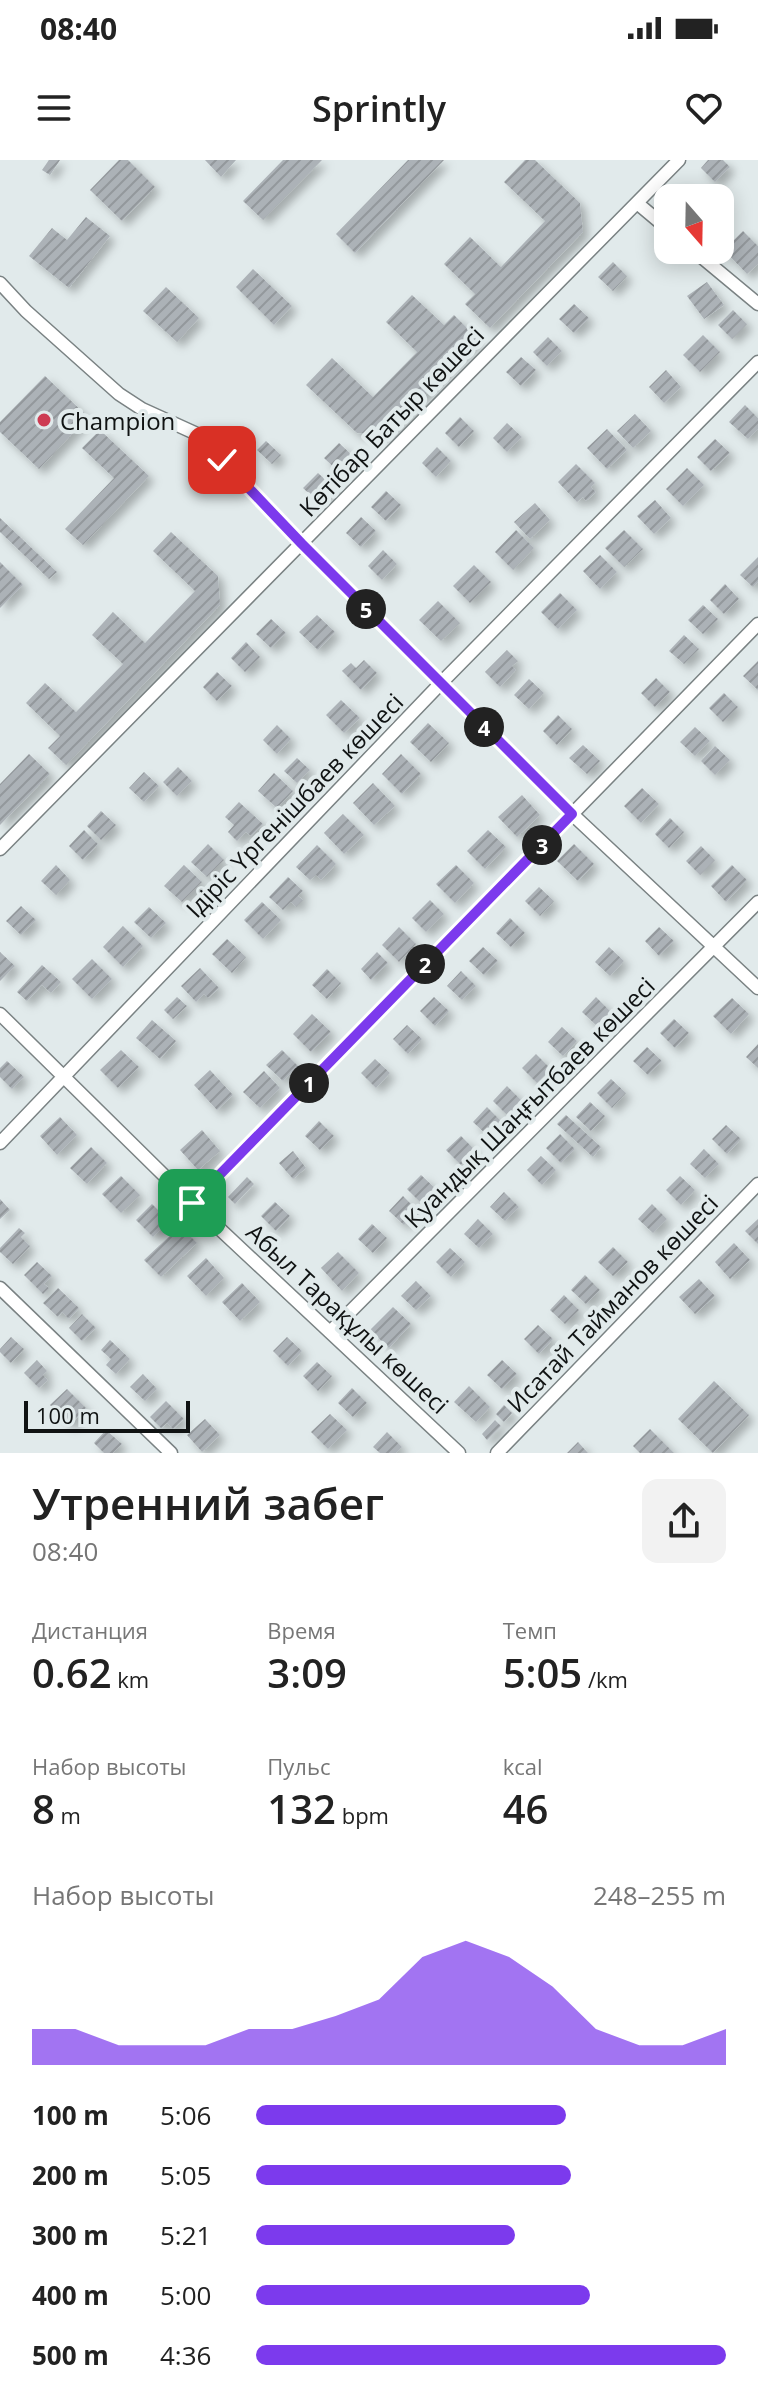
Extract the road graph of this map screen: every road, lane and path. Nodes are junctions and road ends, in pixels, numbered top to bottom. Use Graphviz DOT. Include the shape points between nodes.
graph roads {
  1 [pos="679,160"];
  2 [pos="637,203"];
  3 [pos="654,217"];
  4 [pos="710,264"];
  5 [pos="0,283"];
  6 [pos="758,304"];
  7 [pos="758,362"];
  8 [pos="302,544"];
  9 [pos="758,624"];
  10 [pos="441,683"];
  11 [pos="572,814"];
  12 [pos="0,849"];
  13 [pos="758,902"];
  14 [pos="715,947"];
  15 [pos="758,988"];
  16 [pos="0,1014"];
  17 [pos="65,1076"];
  18 [pos="0,1143"];
  19 [pos="758,1184"];
  20 [pos="192,1203"];
  21 [pos="0,1288"];
  22 [pos="331,1331"];
  23 [pos="171,1453"];
  24 [pos="459,1453"];
  25 [pos="497,1453"];
  1 -- 2 [label="street, Көтібар Батыр көшесі"];
  2 -- 3 [label="street"];
  2 -- 8 [label="street, Көтібар Батыр көшесі"];
  4 -- 6 [label="street"];
  5 -- 8 [label="street" via="119,394 197,434"];
  7 -- 10 [label="street, Ідіріс Үргенішбаев көшесі"];
  8 -- 10 [label="street"];
  8 -- 12 [label="street, Көтібар Батыр көшесі"];
  9 -- 11 [label="street"];
  10 -- 11 [label="street"];
  10 -- 17 [label="street, Ідіріс Үргенішбаев көшесі"];
  11 -- 14 [label="street"];
  11 -- 20 [label="street"];
  13 -- 14 [label="street, Қуандық Шаңғытбаев көшесі"];
  14 -- 15 [label="street"];
  14 -- 22 [label="street, Қуандық Шаңғытбаев көшесі"];
  16 -- 17 [label="street, Абыл Тарақұлы көшесі"];
  17 -- 18 [label="street, Ідіріс Үргенішбаев көшесі"];
  17 -- 20 [label="street, Абыл Тарақұлы көшесі"];
  19 -- 25 [label="street, Исатай Тайманов көшесі"];
  20 -- 22 [label="street, Абыл Тарақұлы көшесі"];
  21 -- 23 [label="street"];
  22 -- 24 [label="street, Абыл Тарақұлы көшесі"];
}
